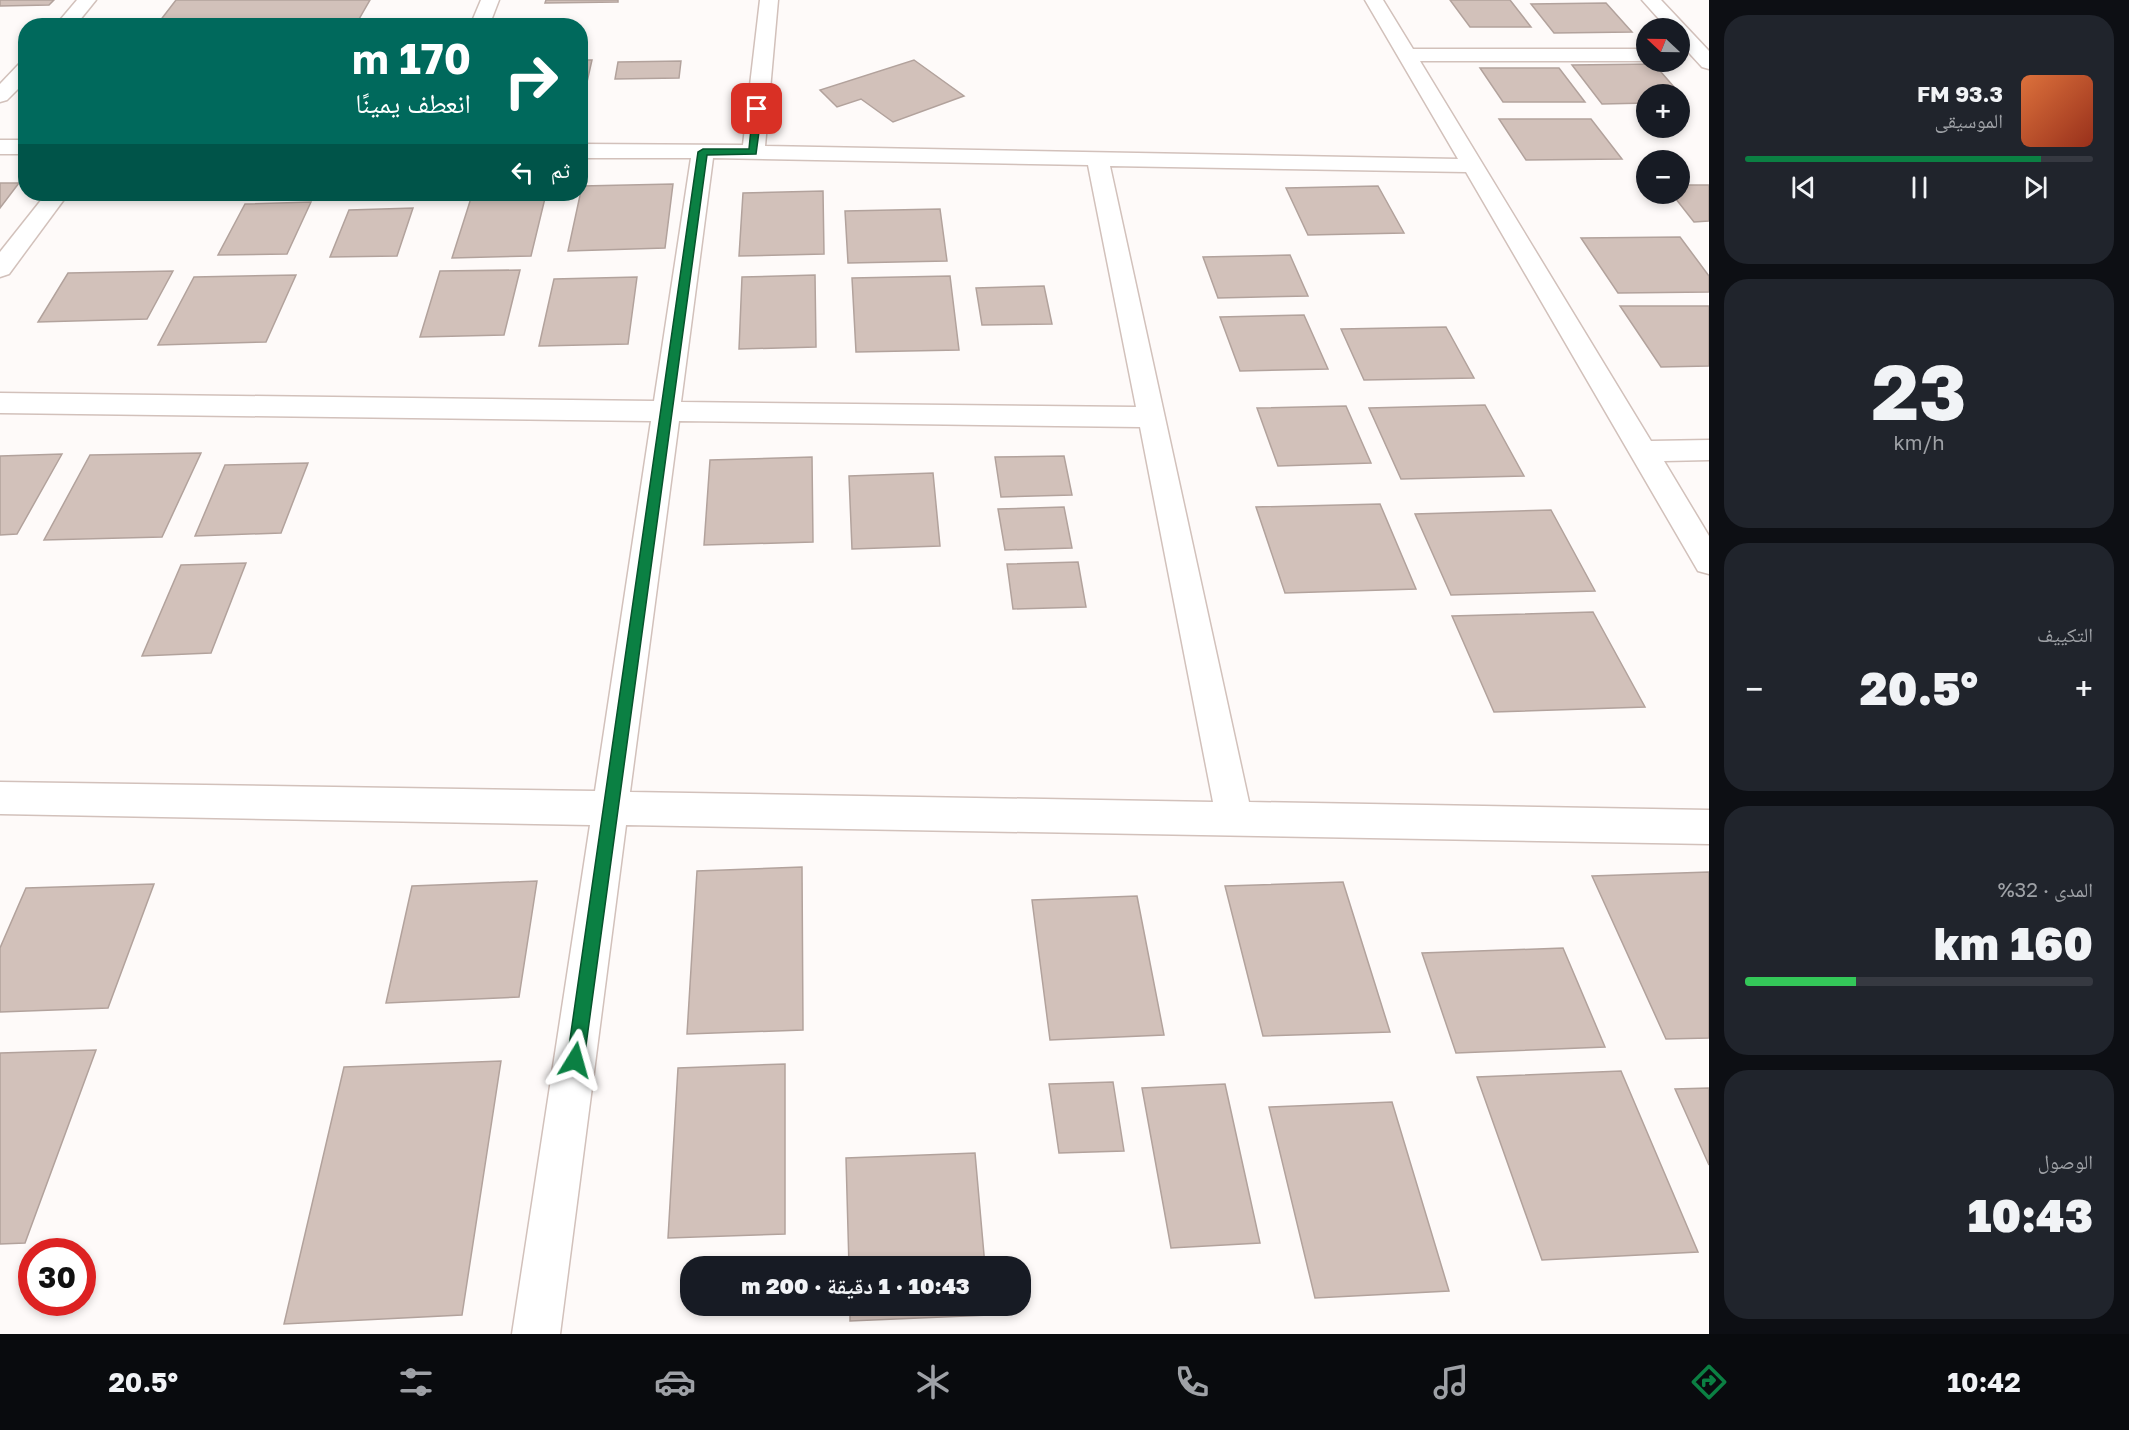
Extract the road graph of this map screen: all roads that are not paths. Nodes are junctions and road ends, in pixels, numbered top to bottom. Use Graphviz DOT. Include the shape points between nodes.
graph roads {
  1 [pos="87,0"];
  2 [pos="490,0"];
  3 [pos="769,0"];
  4 [pos="1374,0"];
  5 [pos="1652,0"];
  6 [pos="71,18"];
  7 [pos="482,18"];
  8 [pos="1668,18"];
  9 [pos="1690,42"];
  10 [pos="1407,55"];
  11 [pos="1636,55"];
  12 [pos="1690,57"];
  13 [pos="1705,59"];
  14 [pos="18,77"];
  15 [pos="0,96"];
  16 [pos="0,147"];
  17 [pos="18,147"];
  18 [pos="588,151"];
  19 [pos="703,152"];
  20 [pos="753,152"];
  21 [pos="1098,159"];
  22 [pos="1474,166"];
  23 [pos="52,201"];
  24 [pos="0,269"];
  25 [pos="0,403"];
  26 [pos="667,411"];
  27 [pos="1152,417"];
  28 [pos="1709,450"];
  29 [pos="1642,451"];
  30 [pos="1709,562"];
  31 [pos="0,798"];
  32 [pos="610,808"];
  33 [pos="1235,819"];
  34 [pos="1709,827"];
  35 [pos="536,1334"];
  1 -- 6 [label="street"];
  2 -- 7 [label="street"];
  3 -- 20 [label="street"];
  4 -- 10 [label="street"];
  5 -- 8 [label="street"];
  9 -- 13 [label="street"];
  10 -- 11 [label="street"];
  10 -- 22 [label="street"];
  12 -- 13 [label="street"];
  14 -- 15 [label="street"];
  16 -- 17 [label="street"];
  18 -- 19 [label="street"];
  19 -- 20 [label="street"];
  19 -- 26 [label="street"];
  20 -- 21 [label="street"];
  21 -- 22 [label="street"];
  21 -- 27 [label="street"];
  22 -- 29 [label="street"];
  23 -- 24 [label="street"];
  25 -- 26 [label="street"];
  26 -- 27 [label="street"];
  26 -- 32 [label="street"];
  27 -- 33 [label="street"];
  28 -- 29 [label="street"];
  29 -- 30 [label="street"];
  31 -- 32 [label="street"];
  32 -- 33 [label="street"];
  32 -- 35 [label="street"];
  33 -- 34 [label="street"];
}
